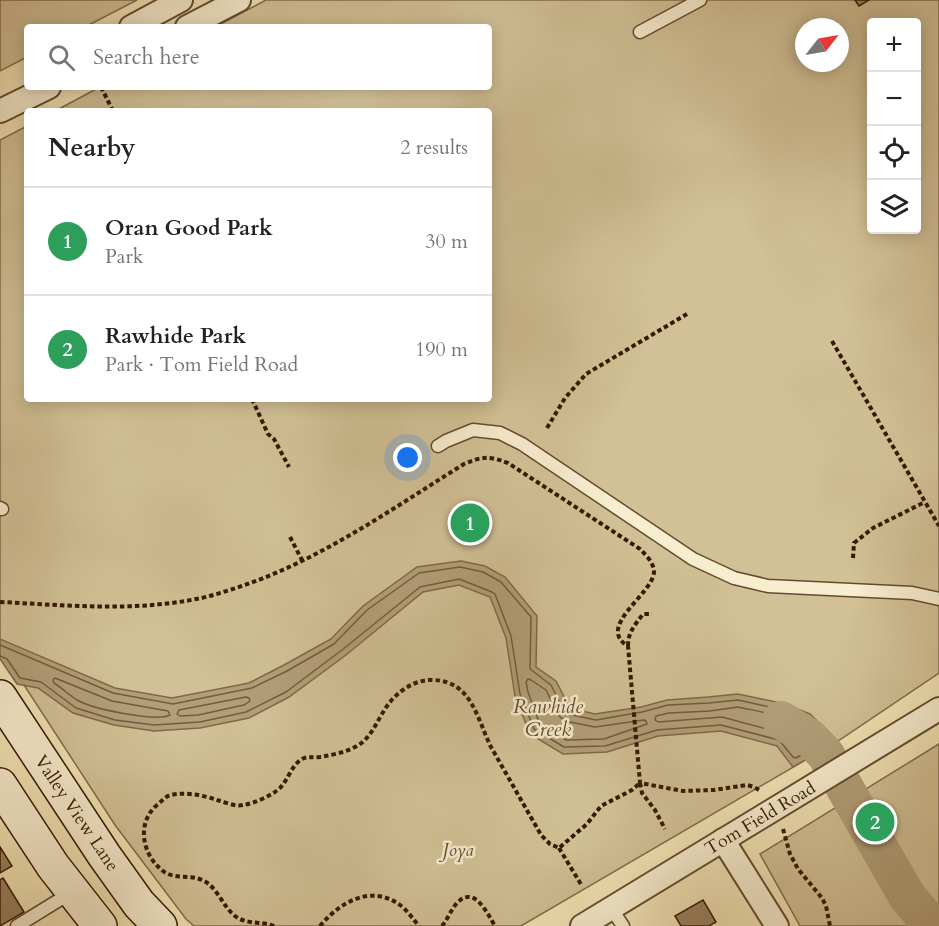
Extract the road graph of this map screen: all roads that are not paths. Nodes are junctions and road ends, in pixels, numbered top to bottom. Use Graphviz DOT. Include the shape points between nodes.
graph roads {
  1 [pos="181,0"];
  2 [pos="239,0"];
  3 [pos="700,0"];
  4 [pos="137,24"];
  5 [pos="193,24"];
  6 [pos="640,32"];
  7 [pos="41,90"];
  8 [pos="0,111"];
  9 [pos="438,446"];
  10 [pos="939,600"];
  11 [pos="0,697"];
  12 [pos="939,709"];
  13 [pos="0,785"];
  14 [pos="63,793"];
  15 [pos="23,820"];
  16 [pos="723,840"];
  17 [pos="73,892"];
  18 [pos="617,917"];
  19 [pos="17,926"];
  20 [pos="100,926"];
  21 [pos="160,926"];
  22 [pos="582,926"];
  23 [pos="777,926"];
  1 -- 4 [label="street"];
  2 -- 5 [label="street"];
  3 -- 6 [label="lane"];
  7 -- 8 [label="street"];
  9 -- 10 [label="lane" via="473,430 500,433 693,559 734,578 768,586 912,593"];
  11 -- 14 [label="main road, Valley View Lane"];
  12 -- 16 [label="street, Tom Field Road"];
  13 -- 15 [label="main road"];
  14 -- 15 [label="main road"];
  14 -- 21 [label="main road, Valley View Lane" via="104,855"];
  15 -- 17 [label="main road"];
  16 -- 18 [label="street, Tom Field Road"];
  16 -- 23 [label="street"];
  17 -- 19 [label="lane"];
  17 -- 20 [label="main road"];
  18 -- 22 [label="street, Tom Field Road"];
}
